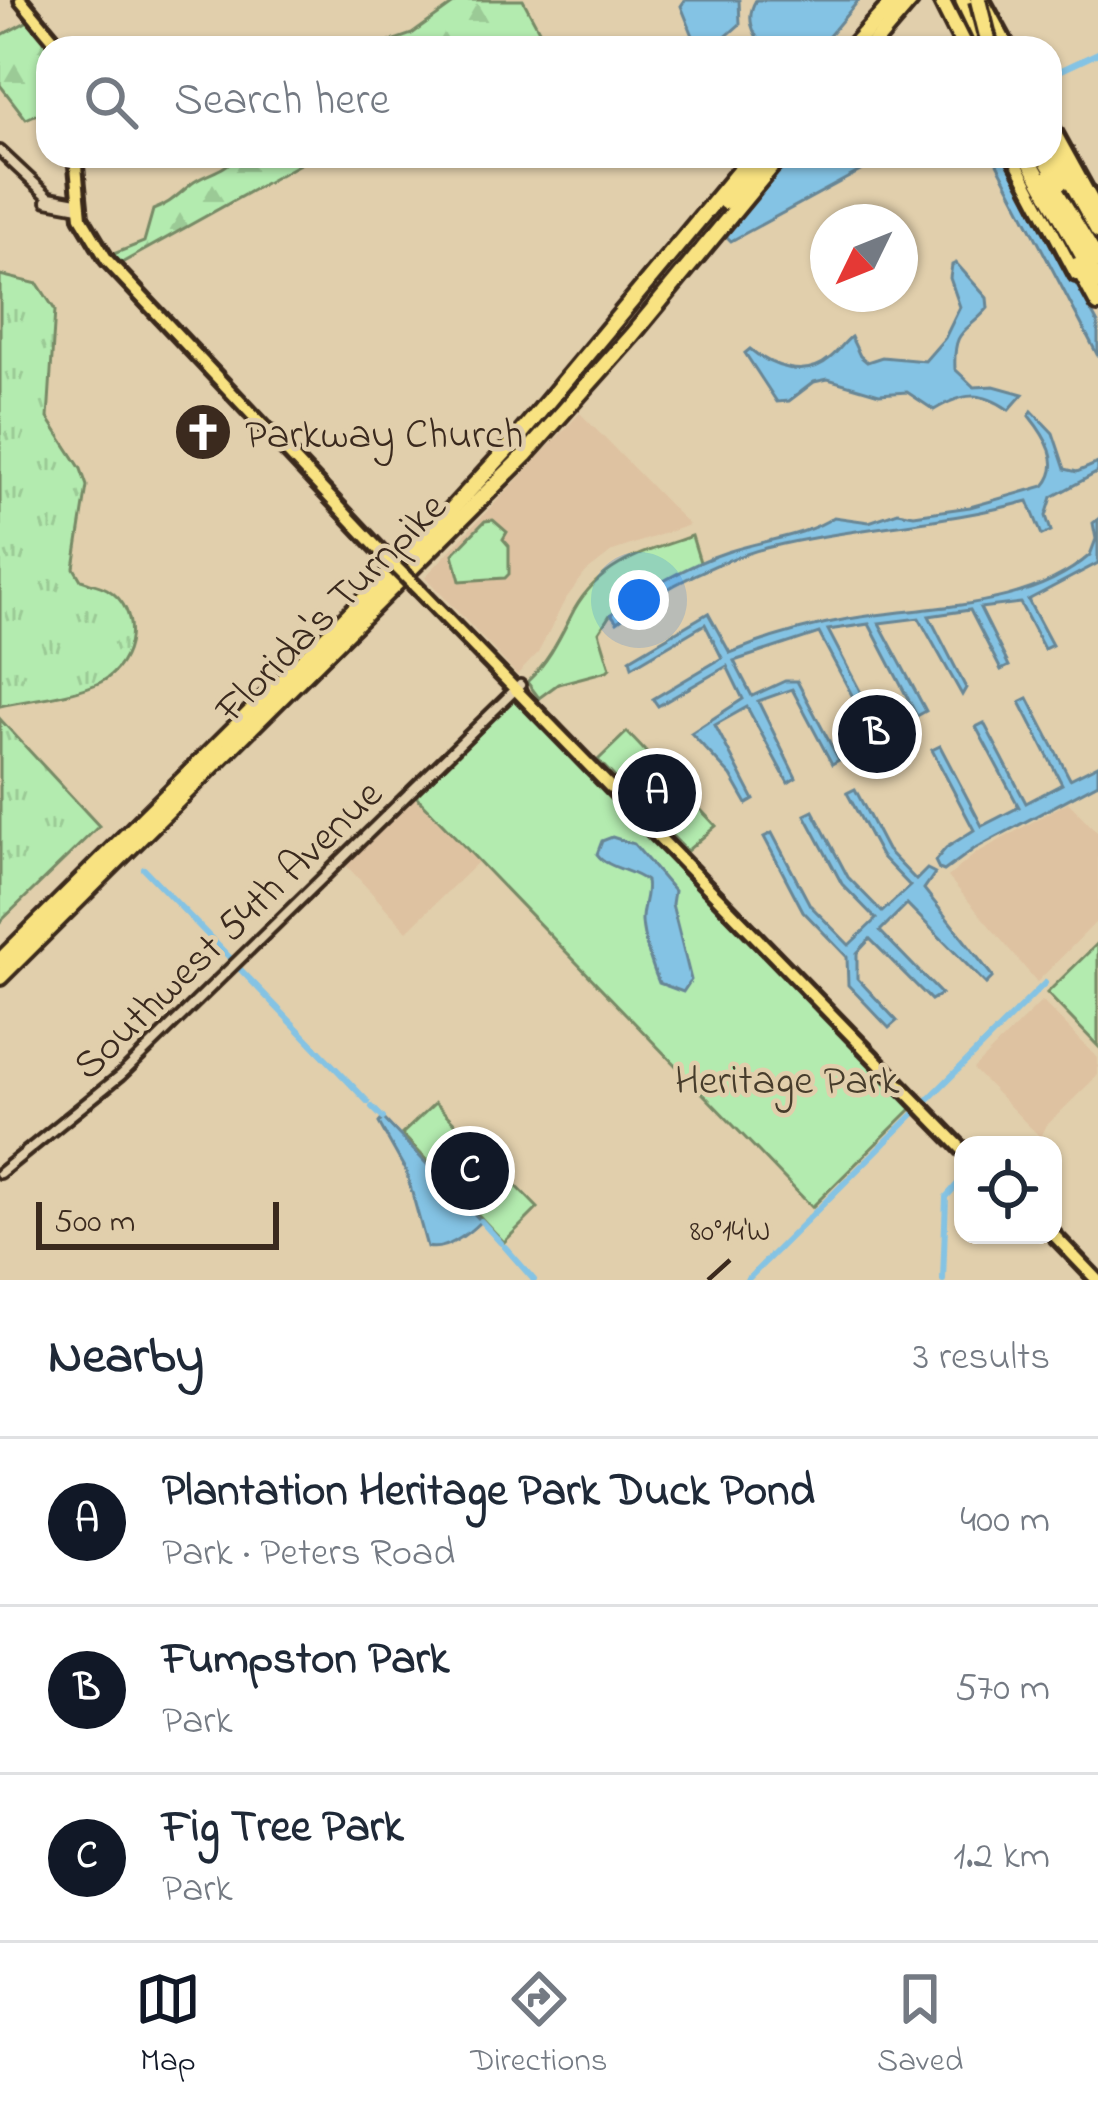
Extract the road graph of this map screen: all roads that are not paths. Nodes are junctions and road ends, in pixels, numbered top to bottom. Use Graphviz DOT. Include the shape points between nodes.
graph roads {
  1 [pos="25,0"];
  2 [pos="880,0"];
  3 [pos="978,0"];
  4 [pos="950,2"];
  5 [pos="903,3"];
  6 [pos="59,36"];
  7 [pos="855,36"];
  8 [pos="862,36"];
  9 [pos="879,36"];
  10 [pos="960,36"];
  11 [pos="968,36"];
  12 [pos="981,36"];
  13 [pos="988,36"];
  14 [pos="1002,36"];
  15 [pos="1062,146"];
  16 [pos="0,152"];
  17 [pos="1062,165"];
  18 [pos="73,168"];
  19 [pos="75,168"];
  20 [pos="742,168"];
  21 [pos="756,168"];
  22 [pos="756,168"];
  23 [pos="770,168"];
  24 [pos="1020,168"];
  25 [pos="1033,168"];
  26 [pos="1049,168"];
  27 [pos="1051,168"];
  28 [pos="1088,195"];
  29 [pos="1049,200"];
  30 [pos="75,205"];
  31 [pos="1098,214"];
  32 [pos="1098,231"];
  33 [pos="1098,250"];
  34 [pos="1098,261"];
  35 [pos="1098,283"];
  36 [pos="1097,309"];
  37 [pos="563,414"];
  38 [pos="418,546"];
  39 [pos="516,685"];
  40 [pos="0,961"];
  41 [pos="0,977"];
  42 [pos="954,1137"];
  43 [pos="0,1173"];
  44 [pos="1058,1244"];
  45 [pos="1093,1280"];
  1 -- 6 [label="main road"];
  2 -- 7 [label="highway"];
  3 -- 13 [label="highway, bridge"];
  3 -- 14 [label="main road"];
  4 -- 10 [label="highway"];
  4 -- 11 [label="highway"];
  4 -- 12 [label="highway"];
  5 -- 8 [label="highway"];
  5 -- 9 [label="highway"];
  15 -- 28 [label="main road"];
  16 -- 30 [label="street" via="50,197"];
  17 -- 32 [label="highway"];
  18 -- 30 [label="main road"];
  19 -- 30 [label="main road"];
  20 -- 38 [label="highway, Florida's Turnpike"];
  21 -- 38 [label="highway" via="553,408"];
  22 -- 37 [label="highway"];
  23 -- 37 [label="highway, Florida's Turnpike"];
  24 -- 36 [label="main road"];
  25 -- 29 [label="highway"];
  26 -- 34 [label="highway"];
  27 -- 33 [label="highway"];
  28 -- 31 [label="highway"];
  29 -- 35 [label="highway"];
  29 -- 36 [label="highway"];
  30 -- 39 [label="main road, bridge" via="131,288"];
  37 -- 41 [label="highway, Florida's Turnpike"];
  38 -- 40 [label="highway, Florida's Turnpike"];
  39 -- 42 [label="main road"];
  39 -- 43 [label="street, Southwest 54th Avenue" via="121,1075"];
  44 -- 45 [label="main road"];
}
